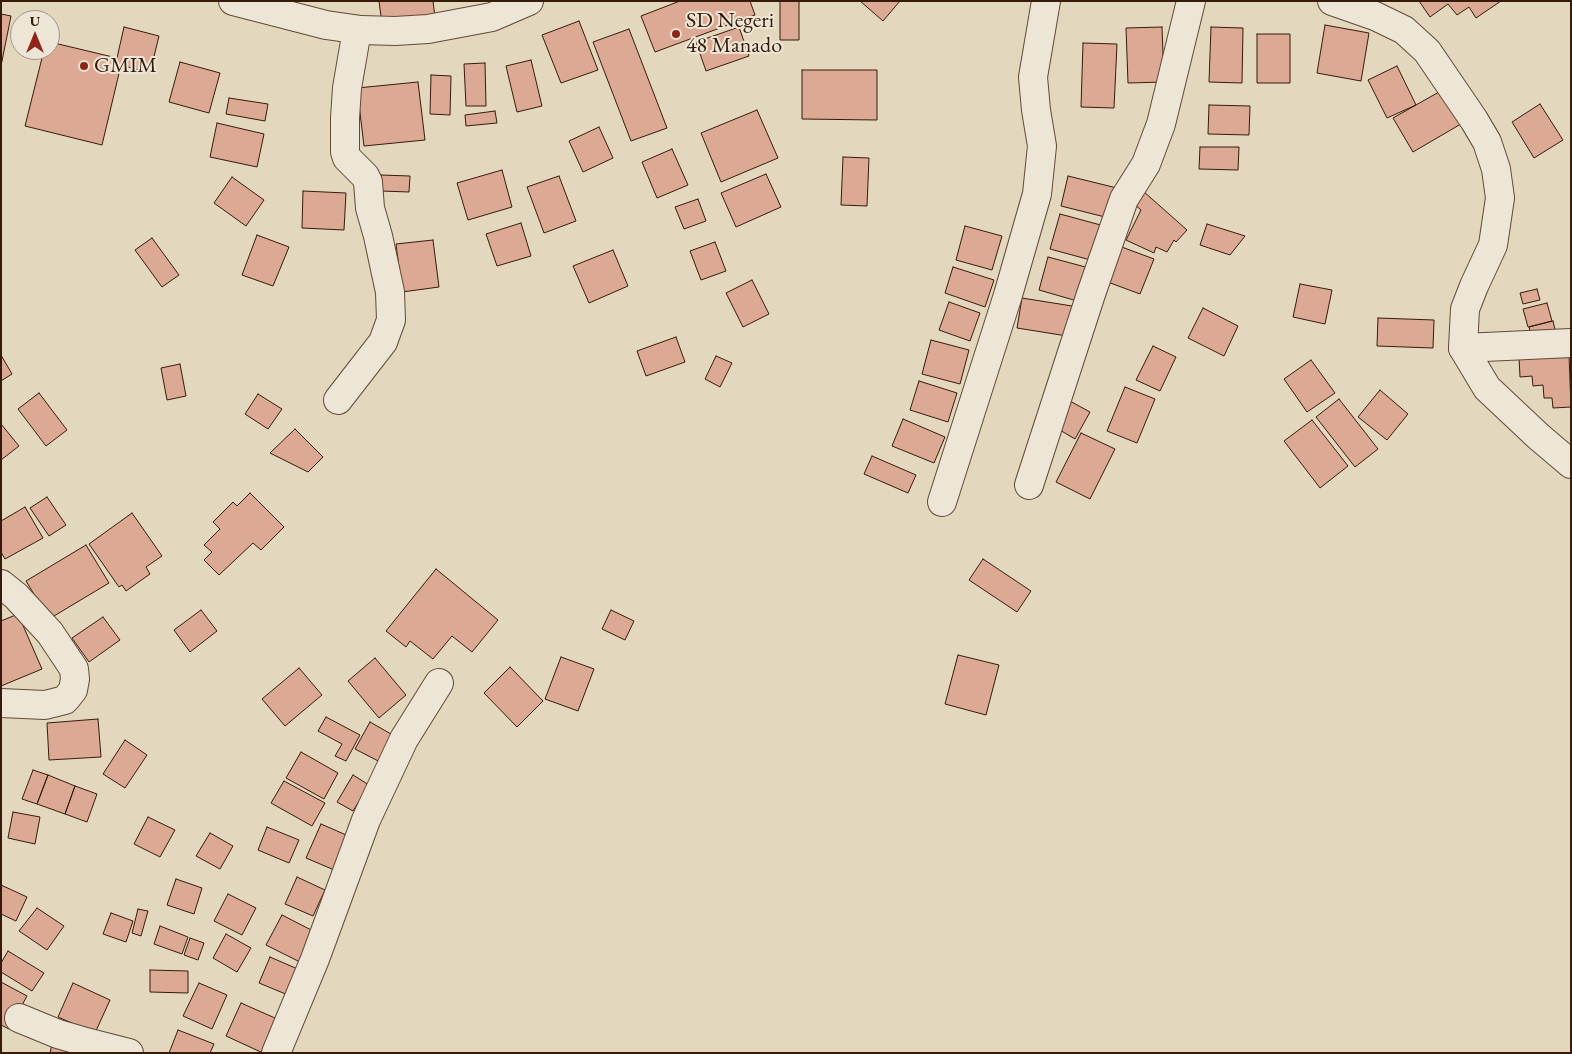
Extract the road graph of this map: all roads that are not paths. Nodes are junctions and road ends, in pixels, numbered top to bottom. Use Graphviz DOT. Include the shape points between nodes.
graph roads {
  1 [pos="234,1"];
  2 [pos="529,1"];
  3 [pos="1046,1"];
  4 [pos="1191,1"];
  5 [pos="1332,1"];
  6 [pos="357,30"];
  7 [pos="1571,343"];
  8 [pos="1463,348"];
  9 [pos="338,400"];
  10 [pos="1571,464"];
  11 [pos="1029,485"];
  12 [pos="942,502"];
  13 [pos="1,584"];
  14 [pos="439,683"];
  15 [pos="1,702"];
  16 [pos="19,1018"];
  17 [pos="129,1053"];
  18 [pos="276,1053"];
  1 -- 6 [label="street"];
  2 -- 6 [label="street" via="492,17 428,29"];
  3 -- 12 [label="street" via="1033,78 1042,146 1037,194"];
  4 -- 11 [label="street" via="1162,124 1146,164 1124,200"];
  5 -- 8 [label="street" via="1404,30 1422,46 1487,142 1496,169 1500,198 1493,245 1465,309"];
  6 -- 9 [label="street" via="347,88 345,152 368,182 370,208 390,292 391,320 383,342"];
  7 -- 8 [label="street"];
  8 -- 10 [label="street" via="1487,388"];
  13 -- 15 [label="street" via="50,633 74,669 76,679 65,700 45,705"];
  14 -- 18 [label="street" via="404,739 366,820 315,959"];
  16 -- 17 [label="street" via="82,1042"];
}
